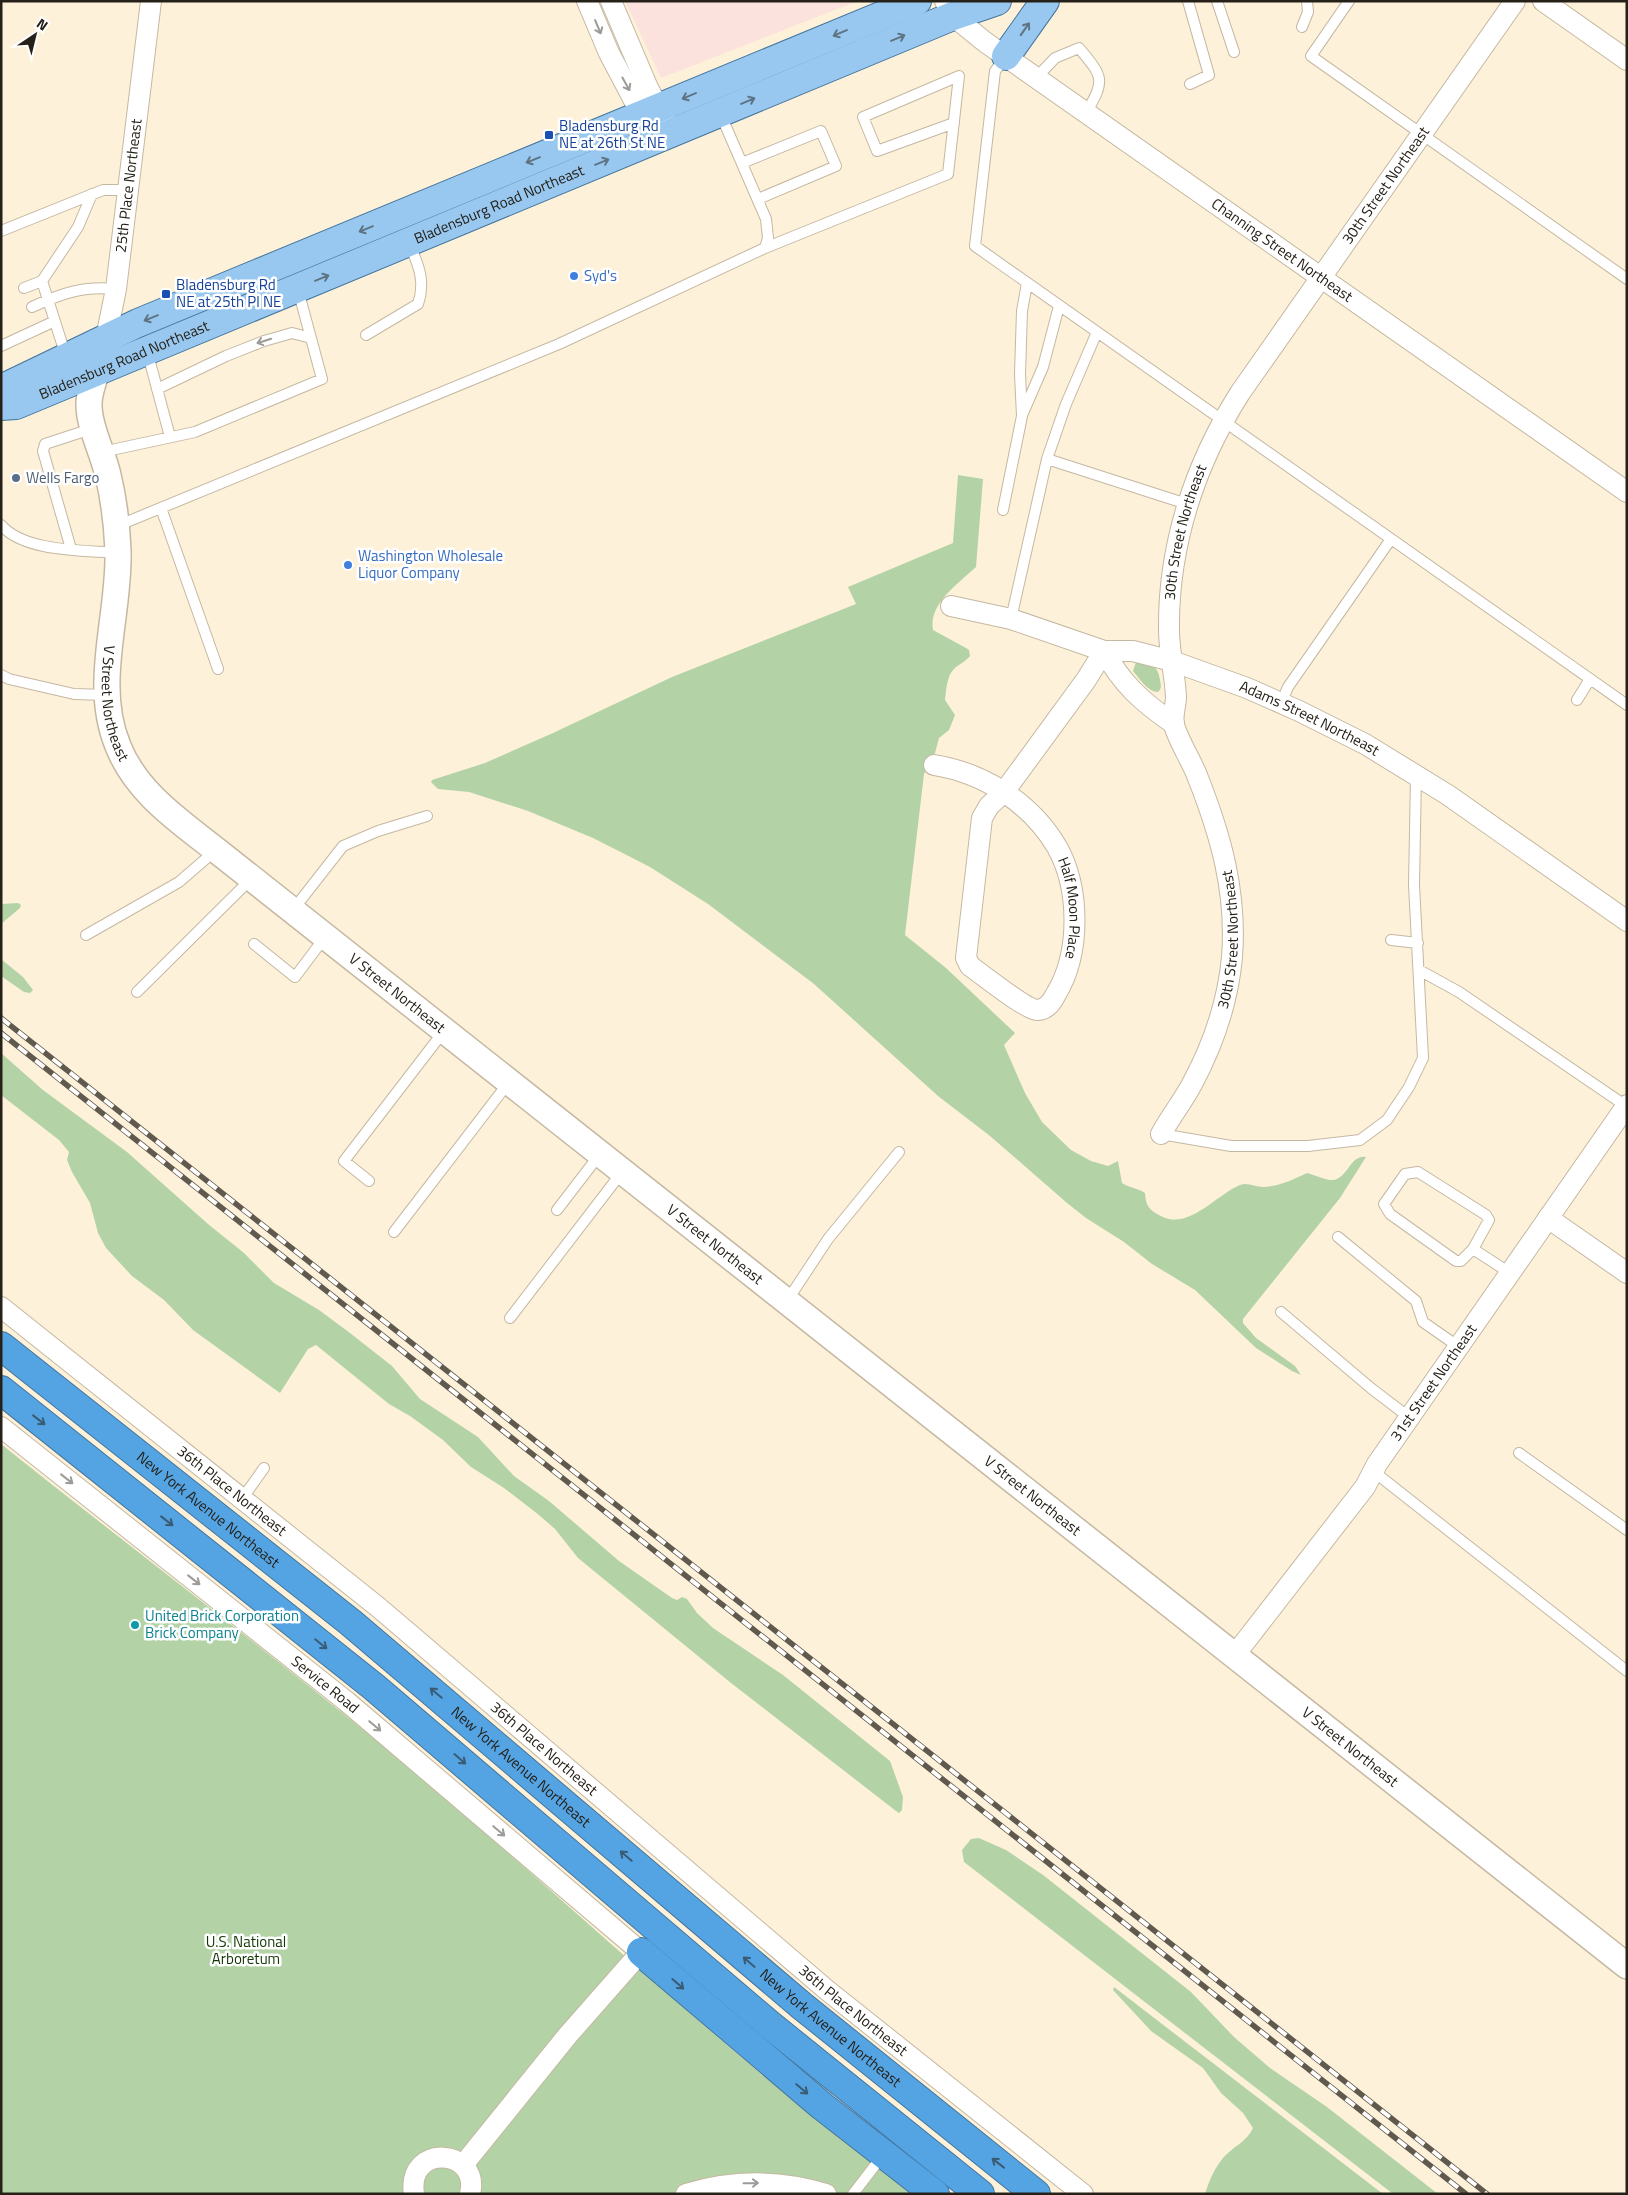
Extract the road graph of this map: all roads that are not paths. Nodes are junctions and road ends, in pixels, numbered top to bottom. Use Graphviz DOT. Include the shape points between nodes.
graph roads {
  1 [pos="151,1"];
  2 [pos="587,1"];
  3 [pos="611,1"];
  4 [pos="917,1"];
  5 [pos="997,1"];
  6 [pos="1045,1"];
  7 [pos="1188,1"];
  8 [pos="1217,1"];
  9 [pos="1307,1"];
  10 [pos="1349,1"];
  11 [pos="1515,1"];
  12 [pos="1543,1"];
  13 [pos="949,8"];
  14 [pos="1302,27"];
  15 [pos="1234,52"];
  16 [pos="1006,56"];
  17 [pos="1627,60"];
  18 [pos="1036,78"];
  19 [pos="1190,84"];
  20 [pos="651,112"];
  21 [pos="720,113"];
  22 [pos="1086,113"];
  23 [pos="954,123"];
  24 [pos="1422,135"];
  25 [pos="663,137"];
  26 [pos="742,163"];
  27 [pos="129,190"];
  28 [pos="92,194"];
  29 [pos="758,199"];
  30 [pos="398,216"];
  31 [pos="1,232"];
  32 [pos="408,242"];
  33 [pos="765,248"];
  34 [pos="1321,279"];
  35 [pos="1627,279"];
  36 [pos="42,281"];
  37 [pos="1028,283"];
  38 [pos="24,288"];
  39 [pos="298,288"];
  40 [pos="116,289"];
  41 [pos="48,299"];
  42 [pos="1059,306"];
  43 [pos="32,307"];
  44 [pos="55,321"];
  45 [pos="1096,332"];
  46 [pos="366,335"];
  47 [pos="106,338"];
  48 [pos="311,338"];
  49 [pos="1,346"];
  50 [pos="147,350"];
  51 [pos="66,358"];
  52 [pos="98,370"];
  53 [pos="158,389"];
  54 [pos="2,391"];
  55 [pos="1022,416"];
  56 [pos="1223,422"];
  57 [pos="94,428"];
  58 [pos="170,437"];
  59 [pos="102,452"];
  60 [pos="1047,459"];
  61 [pos="1627,492"];
  62 [pos="1187,504"];
  63 [pos="161,508"];
  64 [pos="1004,510"];
  65 [pos="1,525"];
  66 [pos="116,526"];
  67 [pos="1390,539"];
  68 [pos="71,550"];
  69 [pos="118,553"];
  70 [pos="952,606"];
  71 [pos="1011,620"];
  72 [pos="1104,651"];
  73 [pos="1172,661"];
  74 [pos="218,669"];
  75 [pos="1,675"];
  76 [pos="1590,679"];
  77 [pos="107,695"];
  78 [pos="1577,700"];
  79 [pos="1280,703"];
  80 [pos="1627,705"];
  81 [pos="1174,724"];
  82 [pos="934,765"];
  83 [pos="1416,775"];
  84 [pos="1004,792"];
  85 [pos="427,816"];
  86 [pos="216,850"];
  87 [pos="252,878"];
  88 [pos="294,910"];
  89 [pos="1627,921"];
  90 [pos="86,935"];
  91 [pos="326,936"];
  92 [pos="1391,940"];
  93 [pos="1418,943"];
  94 [pos="254,944"];
  95 [pos="1419,970"];
  96 [pos="137,992"];
  97 [pos="444,1030"];
  98 [pos="510,1081"];
  99 [pos="1627,1106"];
  100 [pos="1161,1134"];
  101 [pos="899,1152"];
  102 [pos="600,1153"];
  103 [pos="623,1171"];
  104 [pos="369,1181"];
  105 [pos="557,1210"];
  106 [pos="1548,1218"];
  107 [pos="394,1232"];
  108 [pos="1338,1237"];
  109 [pos="1473,1249"];
  110 [pos="1510,1273"];
  111 [pos="1627,1273"];
  112 [pos="787,1301"];
  113 [pos="1,1308"];
  114 [pos="1281,1312"];
  115 [pos="510,1318"];
  116 [pos="1,1346"];
  117 [pos="1459,1347"];
  118 [pos="1,1390"];
  119 [pos="1410,1418"];
  120 [pos="1,1427"];
  121 [pos="1518,1453"];
  122 [pos="264,1468"];
  123 [pos="1373,1471"];
  124 [pos="242,1499"];
  125 [pos="1627,1530"];
  126 [pos="1234,1656"];
  127 [pos="1627,1671"];
  128 [pos="641,1952"];
  129 [pos="1627,1966"];
  130 [pos="884,2154"];
  131 [pos="463,2165"];
  132 [pos="709,2191"];
  133 [pos="414,2194"];
  134 [pos="470,2194"];
  135 [pos="686,2194"];
  136 [pos="826,2194"];
  137 [pos="853,2194"];
  138 [pos="935,2194"];
  139 [pos="980,2194"];
  140 [pos="1036,2194"];
  141 [pos="1084,2194"];
  1 -- 27 [label="street, 25th Place Northeast"];
  2 -- 20 [label="street, one-way" via="609,53"];
  3 -- 20 [label="street" via="648,88"];
  4 -- 20 [label="main road, Bladensburg Road Northeast, one-way"];
  5 -- 13 [label="main road, Bladensburg Road Northeast"];
  16 -- 6 [label="main road, one-way"];
  7 -- 19 [label="lane" via="1209,75"];
  8 -- 15 [label="lane"];
  9 -- 14 [label="lane" via="1308,12"];
  10 -- 24 [label="lane" via="1311,56"];
  11 -- 24 [label="street, 30th Street Northeast"];
  12 -- 17 [label="street"];
  13 -- 16 [label="street, Channing Street Northeast"];
  21 -- 13 [label="main road, Bladensburg Road Northeast, one-way"];
  16 -- 18 [label="street, Channing Street Northeast"];
  16 -- 37 [label="lane" via="995,71 975,246"];
  18 -- 22 [label="street, Channing Street Northeast"];
  18 -- 22 [label="lane" via="1055,58 1079,48 1099,72 1099,91"];
  20 -- 25 [label="street"];
  20 -- 30 [label="main road, Bladensburg Road Northeast, one-way"];
  21 -- 25 [label="main road, Bladensburg Road Northeast"];
  21 -- 26 [label="lane"];
  22 -- 34 [label="street, Channing Street Northeast"];
  23 -- 23 [label="lane" via="959,76 863,117 877,151"];
  23 -- 33 [label="lane" via="948,174"];
  24 -- 34 [label="street, 30th Street Northeast"];
  24 -- 35 [label="lane"];
  32 -- 25 [label="main road, Bladensburg Road Northeast, one-way"];
  26 -- 29 [label="lane"];
  26 -- 29 [label="lane" via="821,131 825,139 836,166"];
  27 -- 28 [label="lane" via="103,190"];
  27 -- 40 [label="street, 25th Place Northeast"];
  28 -- 31 [label="lane"];
  28 -- 36 [label="lane" via="78,227"];
  29 -- 33 [label="lane" via="766,219 768,238"];
  30 -- 32 [label="main road"];
  30 -- 47 [label="main road, Bladensburg Road Northeast, one-way"];
  39 -- 32 [label="main road, Bladensburg Road Northeast, one-way"];
  32 -- 46 [label="lane" via="420,270 422,291 418,304"];
  33 -- 63 [label="lane" via="559,344"];
  34 -- 56 [label="street, 30th Street Northeast"];
  34 -- 61 [label="street, Channing Street Northeast"];
  36 -- 38 [label="lane"];
  36 -- 41 [label="lane"];
  37 -- 42 [label="lane"];
  37 -- 55 [label="lane" via="1022,311"];
  39 -- 48 [label="lane"];
  39 -- 50 [label="main road, Bladensburg Road Northeast"];
  40 -- 41 [label="lane" via="95,287"];
  40 -- 47 [label="street, 25th Place Northeast"];
  41 -- 43 [label="lane"];
  41 -- 44 [label="lane"];
  42 -- 45 [label="lane"];
  42 -- 55 [label="lane" via="1043,367"];
  44 -- 49 [label="lane"];
  44 -- 51 [label="lane"];
  45 -- 56 [label="lane"];
  45 -- 60 [label="lane"];
  47 -- 51 [label="main road, Bladensburg Road Northeast"];
  47 -- 52 [label="street, 25th Place Northeast"];
  48 -- 53 [label="lane, one-way" via="292,333 264,341"];
  48 -- 58 [label="lane" via="322,379 195,432"];
  50 -- 52 [label="main road, Bladensburg Road Northeast"];
  50 -- 53 [label="lane"];
  51 -- 54 [label="main road, Bladensburg Road Northeast"];
  52 -- 54 [label="main road, Bladensburg Road Northeast" via="16,405"];
  52 -- 57 [label="street, V Street Northeast" via="89,402"];
  53 -- 58 [label="lane"];
  55 -- 64 [label="lane"];
  56 -- 62 [label="street, 30th Street Northeast"];
  56 -- 67 [label="lane"];
  57 -- 59 [label="street, V Street Northeast"];
  57 -- 68 [label="lane" via="45,444 43,451"];
  58 -- 59 [label="lane"];
  59 -- 66 [label="street, V Street Northeast"];
  60 -- 62 [label="lane"];
  60 -- 71 [label="lane"];
  62 -- 73 [label="street, 30th Street Northeast" via="1171,593 1169,628"];
  63 -- 66 [label="lane"];
  63 -- 74 [label="lane"];
  65 -- 68 [label="lane" via="8,533 23,540"];
  66 -- 69 [label="street, V Street Northeast"];
  67 -- 76 [label="lane"];
  67 -- 79 [label="lane"];
  68 -- 69 [label="lane"];
  69 -- 77 [label="street, V Street Northeast"];
  70 -- 71 [label="street, Adams Street Northeast"];
  71 -- 72 [label="street, Adams Street Northeast"];
  72 -- 73 [label="street, Adams Street Northeast" via="1133,650"];
  72 -- 81 [label="street" via="1116,674 1148,706"];
  72 -- 84 [label="street, Half Moon Place"];
  73 -- 79 [label="street, Adams Street Northeast"];
  73 -- 81 [label="street, 30th Street Northeast" via="1176,698"];
  75 -- 77 [label="lane" via="74,694"];
  76 -- 78 [label="lane"];
  76 -- 80 [label="lane"];
  77 -- 86 [label="street, V Street Northeast" via="117,744 130,771 160,805"];
  79 -- 83 [label="street, Adams Street Northeast" via="1340,731"];
  81 -- 100 [label="street, 30th Street Northeast" via="1217,828 1229,876 1233,934 1226,990 1214,1038 1191,1086"];
  82 -- 84 [label="street, Half Moon Place" via="964,771"];
  83 -- 89 [label="street, Adams Street Northeast"];
  83 -- 93 [label="lane" via="1414,885"];
  84 -- 84 [label="street, Half Moon Place" via="1040,823 1057,848 1068,878 1073,906 1074,934 1069,963 1050,1005 1038,1010 1030,1009 970,966 966,958 982,818"];
  85 -- 88 [label="lane" via="343,846"];
  86 -- 87 [label="street, V Street Northeast"];
  86 -- 90 [label="lane" via="179,882"];
  87 -- 88 [label="street, V Street Northeast"];
  87 -- 96 [label="lane"];
  88 -- 91 [label="street, V Street Northeast"];
  91 -- 94 [label="lane" via="295,977"];
  91 -- 97 [label="street, V Street Northeast"];
  92 -- 93 [label="lane"];
  93 -- 95 [label="lane"];
  95 -- 99 [label="lane" via="1460,992"];
  95 -- 100 [label="lane" via="1422,1058 1387,1120 1360,1140 1308,1146 1231,1146"];
  97 -- 98 [label="street, V Street Northeast"];
  97 -- 104 [label="lane" via="344,1161"];
  98 -- 102 [label="street, V Street Northeast"];
  98 -- 107 [label="lane"];
  99 -- 106 [label="street, 31st Street Northeast"];
  101 -- 112 [label="lane" via="828,1239"];
  102 -- 103 [label="street, V Street Northeast"];
  102 -- 105 [label="lane"];
  103 -- 112 [label="street, V Street Northeast"];
  103 -- 115 [label="lane"];
  106 -- 110 [label="street, 31st Street Northeast"];
  106 -- 111 [label="street"];
  108 -- 117 [label="lane" via="1416,1301 1423,1322"];
  109 -- 109 [label="lane" via="1489,1220 1486,1215 1418,1172 1405,1174 1384,1204 1390,1214 1456,1261 1461,1261"];
  109 -- 110 [label="lane"];
  110 -- 117 [label="street, 31st Street Northeast"];
  112 -- 126 [label="street, V Street Northeast"];
  113 -- 124 [label="street, 36th Place Northeast"];
  114 -- 119 [label="lane"];
  140 -- 116 [label="highway, New York Avenue Northeast, one-way" via="802,2006 365,1634"];
  117 -- 119 [label="street, 31st Street Northeast"];
  118 -- 139 [label="highway, one-way" via="374,1687 770,2026"];
  119 -- 123 [label="street, 31st Street Northeast"];
  120 -- 128 [label="street, Service Road, one-way" via="346,1701"];
  121 -- 125 [label="lane"];
  122 -- 124 [label="lane"];
  123 -- 126 [label="street, 31st Street Northeast" via="1365,1487"];
  123 -- 127 [label="lane"];
  124 -- 141 [label="street, 36th Place Northeast" via="422,1642 828,1991"];
  126 -- 129 [label="street, V Street Northeast"];
  128 -- 130 [label="highway, one-way" via="770,2063"];
  128 -- 131 [label="street" via="568,2035"];
  130 -- 137 [label="lane"];
  130 -- 138 [label="highway"];
  131 -- 133 [label="street" via="445,2157 427,2161 415,2176"];
  131 -- 134 [label="street" via="471,2182"];
  132 -- 135 [label="street"];
  132 -- 136 [label="street, one-way" via="745,2183 794,2186"];
}
